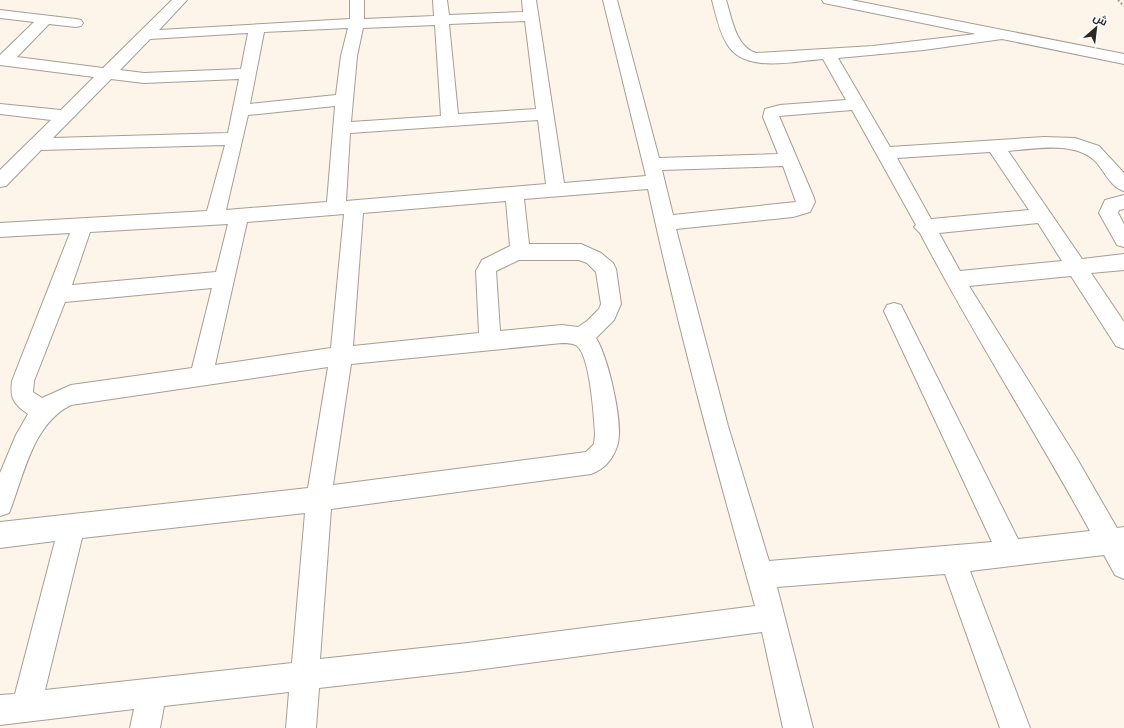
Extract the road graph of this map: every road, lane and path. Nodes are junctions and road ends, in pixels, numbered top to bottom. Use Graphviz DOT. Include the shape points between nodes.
graph roads {
  1 [pos="180,0"];
  2 [pos="357,0"];
  3 [pos="440,0"];
  4 [pos="610,0"];
  5 [pos="719,0"];
  6 [pos="829,0"];
  7 [pos="1118,0"];
  8 [pos="1124,6"];
  9 [pos="530,8"];
  10 [pos="0,14"];
  11 [pos="46,19"];
  12 [pos="442,20"];
  13 [pos="76,23"];
  14 [pos="357,23"];
  15 [pos="257,28"];
  16 [pos="1001,34"];
  17 [pos="144,35"];
  18 [pos="828,54"];
  19 [pos="2,60"];
  20 [pos="1122,61"];
  21 [pos="107,74"];
  22 [pos="248,74"];
  23 [pos="344,100"];
  24 [pos="858,104"];
  25 [pos="0,109"];
  26 [pos="241,110"];
  27 [pos="545,114"];
  28 [pos="65,116"];
  29 [pos="450,120"];
  30 [pos="342,128"];
  31 [pos="235,139"];
  32 [pos="37,144"];
  33 [pos="995,146"];
  34 [pos="885,153"];
  35 [pos="788,160"];
  36 [pos="653,173"];
  37 [pos="0,181"];
  38 [pos="1124,185"];
  39 [pos="556,190"];
  40 [pos="514,193"];
  41 [pos="1124,202"];
  42 [pos="345,207"];
  43 [pos="239,216"];
  44 [pos="1043,216"];
  45 [pos="215,218"];
  46 [pos="666,223"];
  47 [pos="82,225"];
  48 [pos="924,227"];
  49 [pos="0,230"];
  50 [pos="1124,240"];
  51 [pos="517,252"];
  52 [pos="1124,262"];
  53 [pos="1076,268"];
  54 [pos="225,279"];
  55 [pos="954,279"];
  56 [pos="58,294"];
  57 [pos="894,311"];
  58 [pos="581,337"];
  59 [pos="1124,340"];
  60 [pos="490,341"];
  61 [pos="341,356"];
  62 [pos="201,377"];
  63 [pos="43,411"];
  64 [pos="319,499"];
  65 [pos="0,504"];
  66 [pos="72,526"];
  67 [pos="0,535"];
  68 [pos="1118,540"];
  69 [pos="1011,554"];
  70 [pos="952,560"];
  71 [pos="1124,566"];
  72 [pos="760,575"];
  73 [pos="772,617"];
  74 [pos="305,676"];
  75 [pos="152,692"];
  76 [pos="13,708"];
  77 [pos="145,728"];
  78 [pos="301,728"];
  79 [pos="798,728"];
  80 [pos="1015,728"];
  1 -- 17 [label="street"];
  2 -- 14 [label="street"];
  3 -- 12 [label="street"];
  4 -- 36 [label="street"];
  5 -- 18 [label="street" via="736,48 749,57"];
  6 -- 16 [label="street"];
  7 -- 8 [label="path"];
  9 -- 12 [label="street"];
  9 -- 27 [label="street"];
  10 -- 11 [label="street"];
  11 -- 13 [label="street"];
  11 -- 19 [label="street"];
  12 -- 14 [label="street"];
  12 -- 29 [label="street"];
  14 -- 15 [label="street"];
  14 -- 23 [label="street" via="349,56"];
  15 -- 17 [label="street"];
  15 -- 22 [label="street"];
  16 -- 18 [label="street"];
  16 -- 20 [label="street"];
  17 -- 21 [label="street"];
  18 -- 24 [label="street"];
  19 -- 21 [label="street"];
  21 -- 22 [label="street" via="144,78"];
  21 -- 28 [label="street"];
  22 -- 26 [label="street"];
  23 -- 26 [label="street"];
  23 -- 30 [label="street"];
  24 -- 34 [label="street"];
  24 -- 35 [label="street" via="780,110 771,113"];
  25 -- 28 [label="street"];
  26 -- 31 [label="street"];
  27 -- 29 [label="street"];
  27 -- 39 [label="street"];
  28 -- 32 [label="street"];
  29 -- 30 [label="street"];
  30 -- 42 [label="street"];
  31 -- 32 [label="street"];
  31 -- 45 [label="street"];
  32 -- 37 [label="street"];
  33 -- 34 [label="street"];
  33 -- 38 [label="street" via="1062,142 1086,146 1102,158"];
  33 -- 44 [label="street"];
  34 -- 48 [label="street"];
  35 -- 36 [label="street"];
  35 -- 46 [label="street" via="805,198 803,207"];
  36 -- 39 [label="street"];
  36 -- 46 [label="street"];
  39 -- 40 [label="street"];
  40 -- 42 [label="street"];
  40 -- 51 [label="street" via="520,247"];
  41 -- 50 [label="street" via="1112,205 1108,213"];
  42 -- 43 [label="street"];
  42 -- 61 [label="street"];
  43 -- 45 [label="street"];
  43 -- 54 [label="street"];
  44 -- 48 [label="street"];
  44 -- 53 [label="street"];
  45 -- 47 [label="street"];
  46 -- 72 [label="street" via="675,268 716,426"];
  47 -- 49 [label="street"];
  47 -- 56 [label="street"];
  48 -- 55 [label="street"];
  51 -- 58 [label="street" via="581,252 594,258 606,270 611,304 607,314"];
  51 -- 60 [label="street" via="487,268"];
  52 -- 53 [label="street"];
  53 -- 55 [label="street"];
  53 -- 59 [label="street"];
  54 -- 56 [label="street"];
  54 -- 62 [label="street"];
  55 -- 68 [label="street"];
  56 -- 63 [label="street" via="23,381 22,394 27,401"];
  57 -- 69 [label="street"];
  58 -- 60 [label="street" via="562,334"];
  58 -- 64 [label="street" via="588,342 595,358 607,434 606,446 601,455 591,463"];
  60 -- 61 [label="street"];
  61 -- 62 [label="street"];
  61 -- 64 [label="street"];
  62 -- 63 [label="street" via="71,395"];
  63 -- 65 [label="street" via="34,424"];
  64 -- 66 [label="street"];
  64 -- 74 [label="street"];
  66 -- 67 [label="street"];
  66 -- 76 [label="street"];
  68 -- 69 [label="street"];
  68 -- 71 [label="street"];
  69 -- 70 [label="street"];
  70 -- 72 [label="street"];
  70 -- 80 [label="street"];
  72 -- 73 [label="street"];
  73 -- 74 [label="street"];
  73 -- 79 [label="street"];
  74 -- 75 [label="street"];
  74 -- 78 [label="street"];
  75 -- 76 [label="street"];
  75 -- 77 [label="street"];
}
